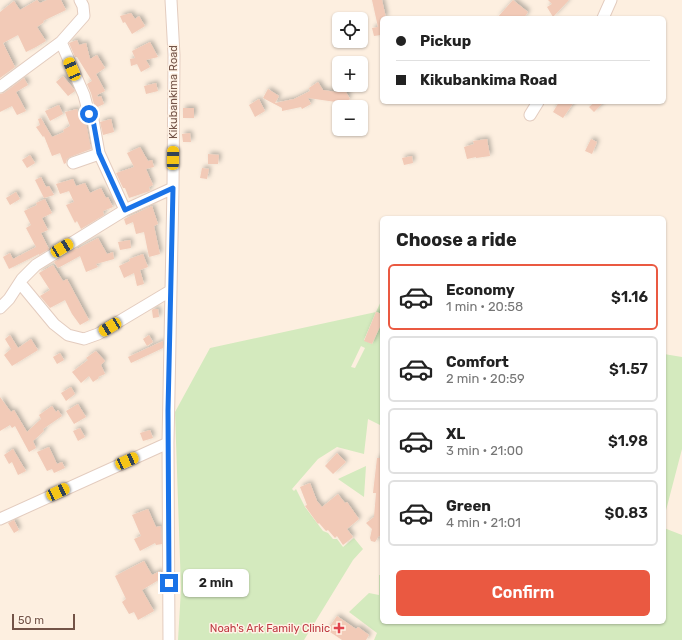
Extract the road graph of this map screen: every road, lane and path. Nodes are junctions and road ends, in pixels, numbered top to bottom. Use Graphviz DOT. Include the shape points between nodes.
graph roads {
  1 [pos="80,0"];
  2 [pos="171,0"];
  3 [pos="611,0"];
  4 [pos="604,16"];
  5 [pos="61,42"];
  6 [pos="0,86"];
  7 [pos="537,104"];
  8 [pos="530,114"];
  9 [pos="99,154"];
  10 [pos="73,163"];
  11 [pos="173,188"];
  12 [pos="125,210"];
  13 [pos="20,283"];
  14 [pos="170,291"];
  15 [pos="0,308"];
  16 [pos="168,443"];
  17 [pos="0,519"];
  18 [pos="169,640"];
  1 -- 5 [label="street" via="84,16"];
  2 -- 11 [label="street, Kikubankima Road" via="174,55"];
  3 -- 4 [label="street"];
  5 -- 6 [label="street"];
  5 -- 9 [label="street" via="93,120"];
  7 -- 8 [label="street"];
  9 -- 10 [label="street"];
  9 -- 12 [label="street"];
  11 -- 12 [label="street"];
  11 -- 14 [label="street, Kikubankima Road"];
  12 -- 13 [label="street" via="36,265"];
  13 -- 14 [label="street" via="54,324 68,335 84,339 98,334"];
  13 -- 15 [label="street"];
  14 -- 16 [label="street, Kikubankima Road"];
  16 -- 17 [label="street"];
  16 -- 18 [label="street, Kikubankima Road"];
}
